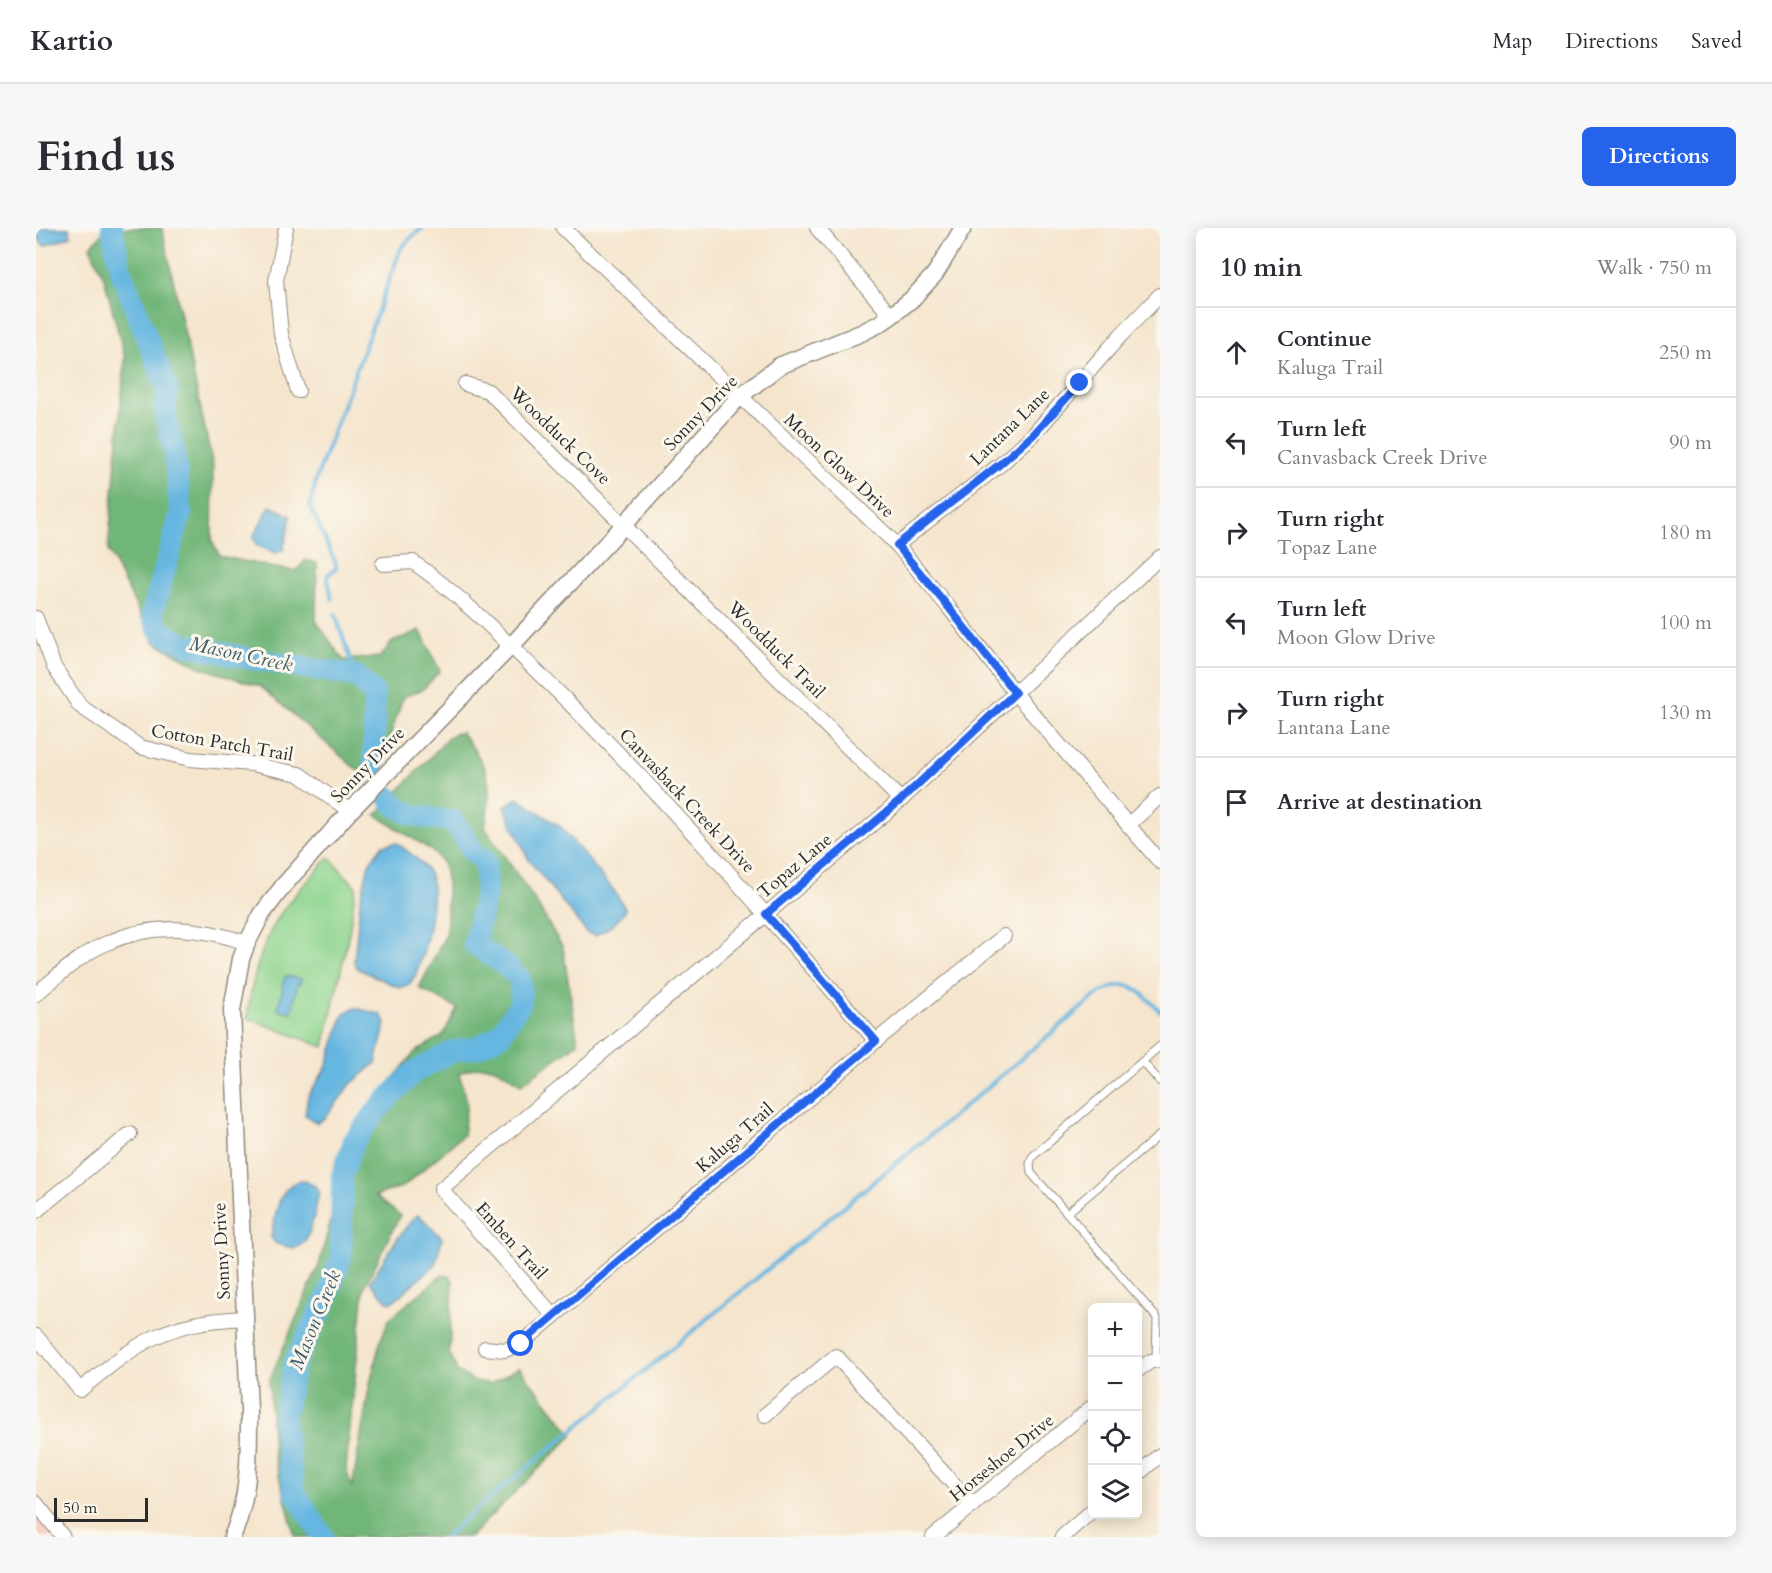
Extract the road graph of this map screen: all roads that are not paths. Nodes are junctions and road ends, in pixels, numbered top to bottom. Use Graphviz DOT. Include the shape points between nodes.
graph roads {
  1 [pos="286,228"];
  2 [pos="563,228"];
  3 [pos="817,228"];
  4 [pos="963,228"];
  5 [pos="1160,295"];
  6 [pos="891,316"];
  7 [pos="465,384"];
  8 [pos="298,391"];
  9 [pos="739,397"];
  10 [pos="624,525"];
  11 [pos="897,545"];
  12 [pos="1160,557"];
  13 [pos="382,564"];
  14 [pos="36,618"];
  15 [pos="511,646"];
  16 [pos="1015,693"];
  17 [pos="1160,796"];
  18 [pos="901,800"];
  19 [pos="350,811"];
  20 [pos="1128,825"];
  21 [pos="1160,862"];
  22 [pos="766,914"];
  23 [pos="1004,936"];
  24 [pos="247,943"];
  25 [pos="36,994"];
  26 [pos="876,1041"];
  27 [pos="1160,1046"];
  28 [pos="1143,1062"];
  29 [pos="1160,1082"];
  30 [pos="130,1134"];
  31 [pos="1160,1135"];
  32 [pos="441,1189"];
  33 [pos="36,1211"];
  34 [pos="1067,1213"];
  35 [pos="554,1316"];
  36 [pos="1159,1317"];
  37 [pos="245,1318"];
  38 [pos="36,1336"];
  39 [pos="485,1348"];
  40 [pos="1158,1360"];
  41 [pos="1142,1367"];
  42 [pos="1088,1410"];
  43 [pos="765,1416"];
  44 [pos="1160,1455"];
  45 [pos="1142,1470"];
  46 [pos="36,1503"];
  47 [pos="973,1505"];
  48 [pos="1088,1514"];
  49 [pos="63,1537"];
  50 [pos="232,1537"];
  51 [pos="933,1537"];
  52 [pos="1062,1537"];
  1 -- 8 [label="street" via="276,281 281,334"];
  2 -- 9 [label="street, Moon Glow Drive"];
  3 -- 6 [label="street"];
  4 -- 6 [label="street, Sonny Drive" via="935,274"];
  5 -- 11 [label="street, Lantana Lane" via="1033,435"];
  6 -- 9 [label="street, Sonny Drive" via="861,333 779,366"];
  7 -- 10 [label="street, Woodduck Cove" via="488,391"];
  9 -- 10 [label="street, Sonny Drive"];
  9 -- 11 [label="street, Moon Glow Drive"];
  10 -- 15 [label="street, Sonny Drive"];
  10 -- 18 [label="street, Woodduck Trail"];
  11 -- 16 [label="street, Moon Glow Drive"];
  12 -- 16 [label="street, Topaz Lane"];
  13 -- 15 [label="street, Canvasback Creek Drive" via="413,562 459,597"];
  14 -- 19 [label="street, Cotton Patch Trail" via="54,667 80,706 140,747 190,759 251,764 299,774"];
  15 -- 19 [label="street, Sonny Drive"];
  15 -- 22 [label="street, Canvasback Creek Drive" via="625,758"];
  16 -- 18 [label="street, Topaz Lane"];
  16 -- 20 [label="street, Moon Glow Drive"];
  17 -- 20 [label="street"];
  18 -- 22 [label="street, Topaz Lane"];
  19 -- 24 [label="street, Sonny Drive" via="271,901"];
  20 -- 21 [label="street, Moon Glow Drive"];
  22 -- 26 [label="street, Canvasback Creek Drive"];
  22 -- 32 [label="street, Topaz Lane"];
  23 -- 26 [label="street, Kaluga Trail"];
  24 -- 25 [label="street" via="218,933 188,929 160,928 134,934 107,943 82,958"];
  24 -- 37 [label="street, Sonny Drive" via="235,987 231,1034"];
  26 -- 35 [label="street, Kaluga Trail"];
  27 -- 28 [label="lane"];
  28 -- 29 [label="lane"];
  28 -- 34 [label="lane" via="1032,1157 1031,1173"];
  30 -- 33 [label="street"];
  31 -- 34 [label="lane"];
  32 -- 35 [label="street, Emben Trail"];
  34 -- 36 [label="lane"];
  35 -- 39 [label="street, Kaluga Trail" via="521,1344 504,1350"];
  36 -- 40 [label="lane"];
  37 -- 38 [label="street" via="187,1324 160,1333 126,1353 80,1390"];
  37 -- 50 [label="street, Sonny Drive" via="249,1464"];
  40 -- 41 [label="street"];
  42 -- 47 [label="street, Horseshoe Drive"];
  43 -- 47 [label="street" via="836,1356"];
  44 -- 45 [label="street"];
  46 -- 49 [label="street"];
  47 -- 51 [label="street, Horseshoe Drive"];
  48 -- 52 [label="street"];
}
